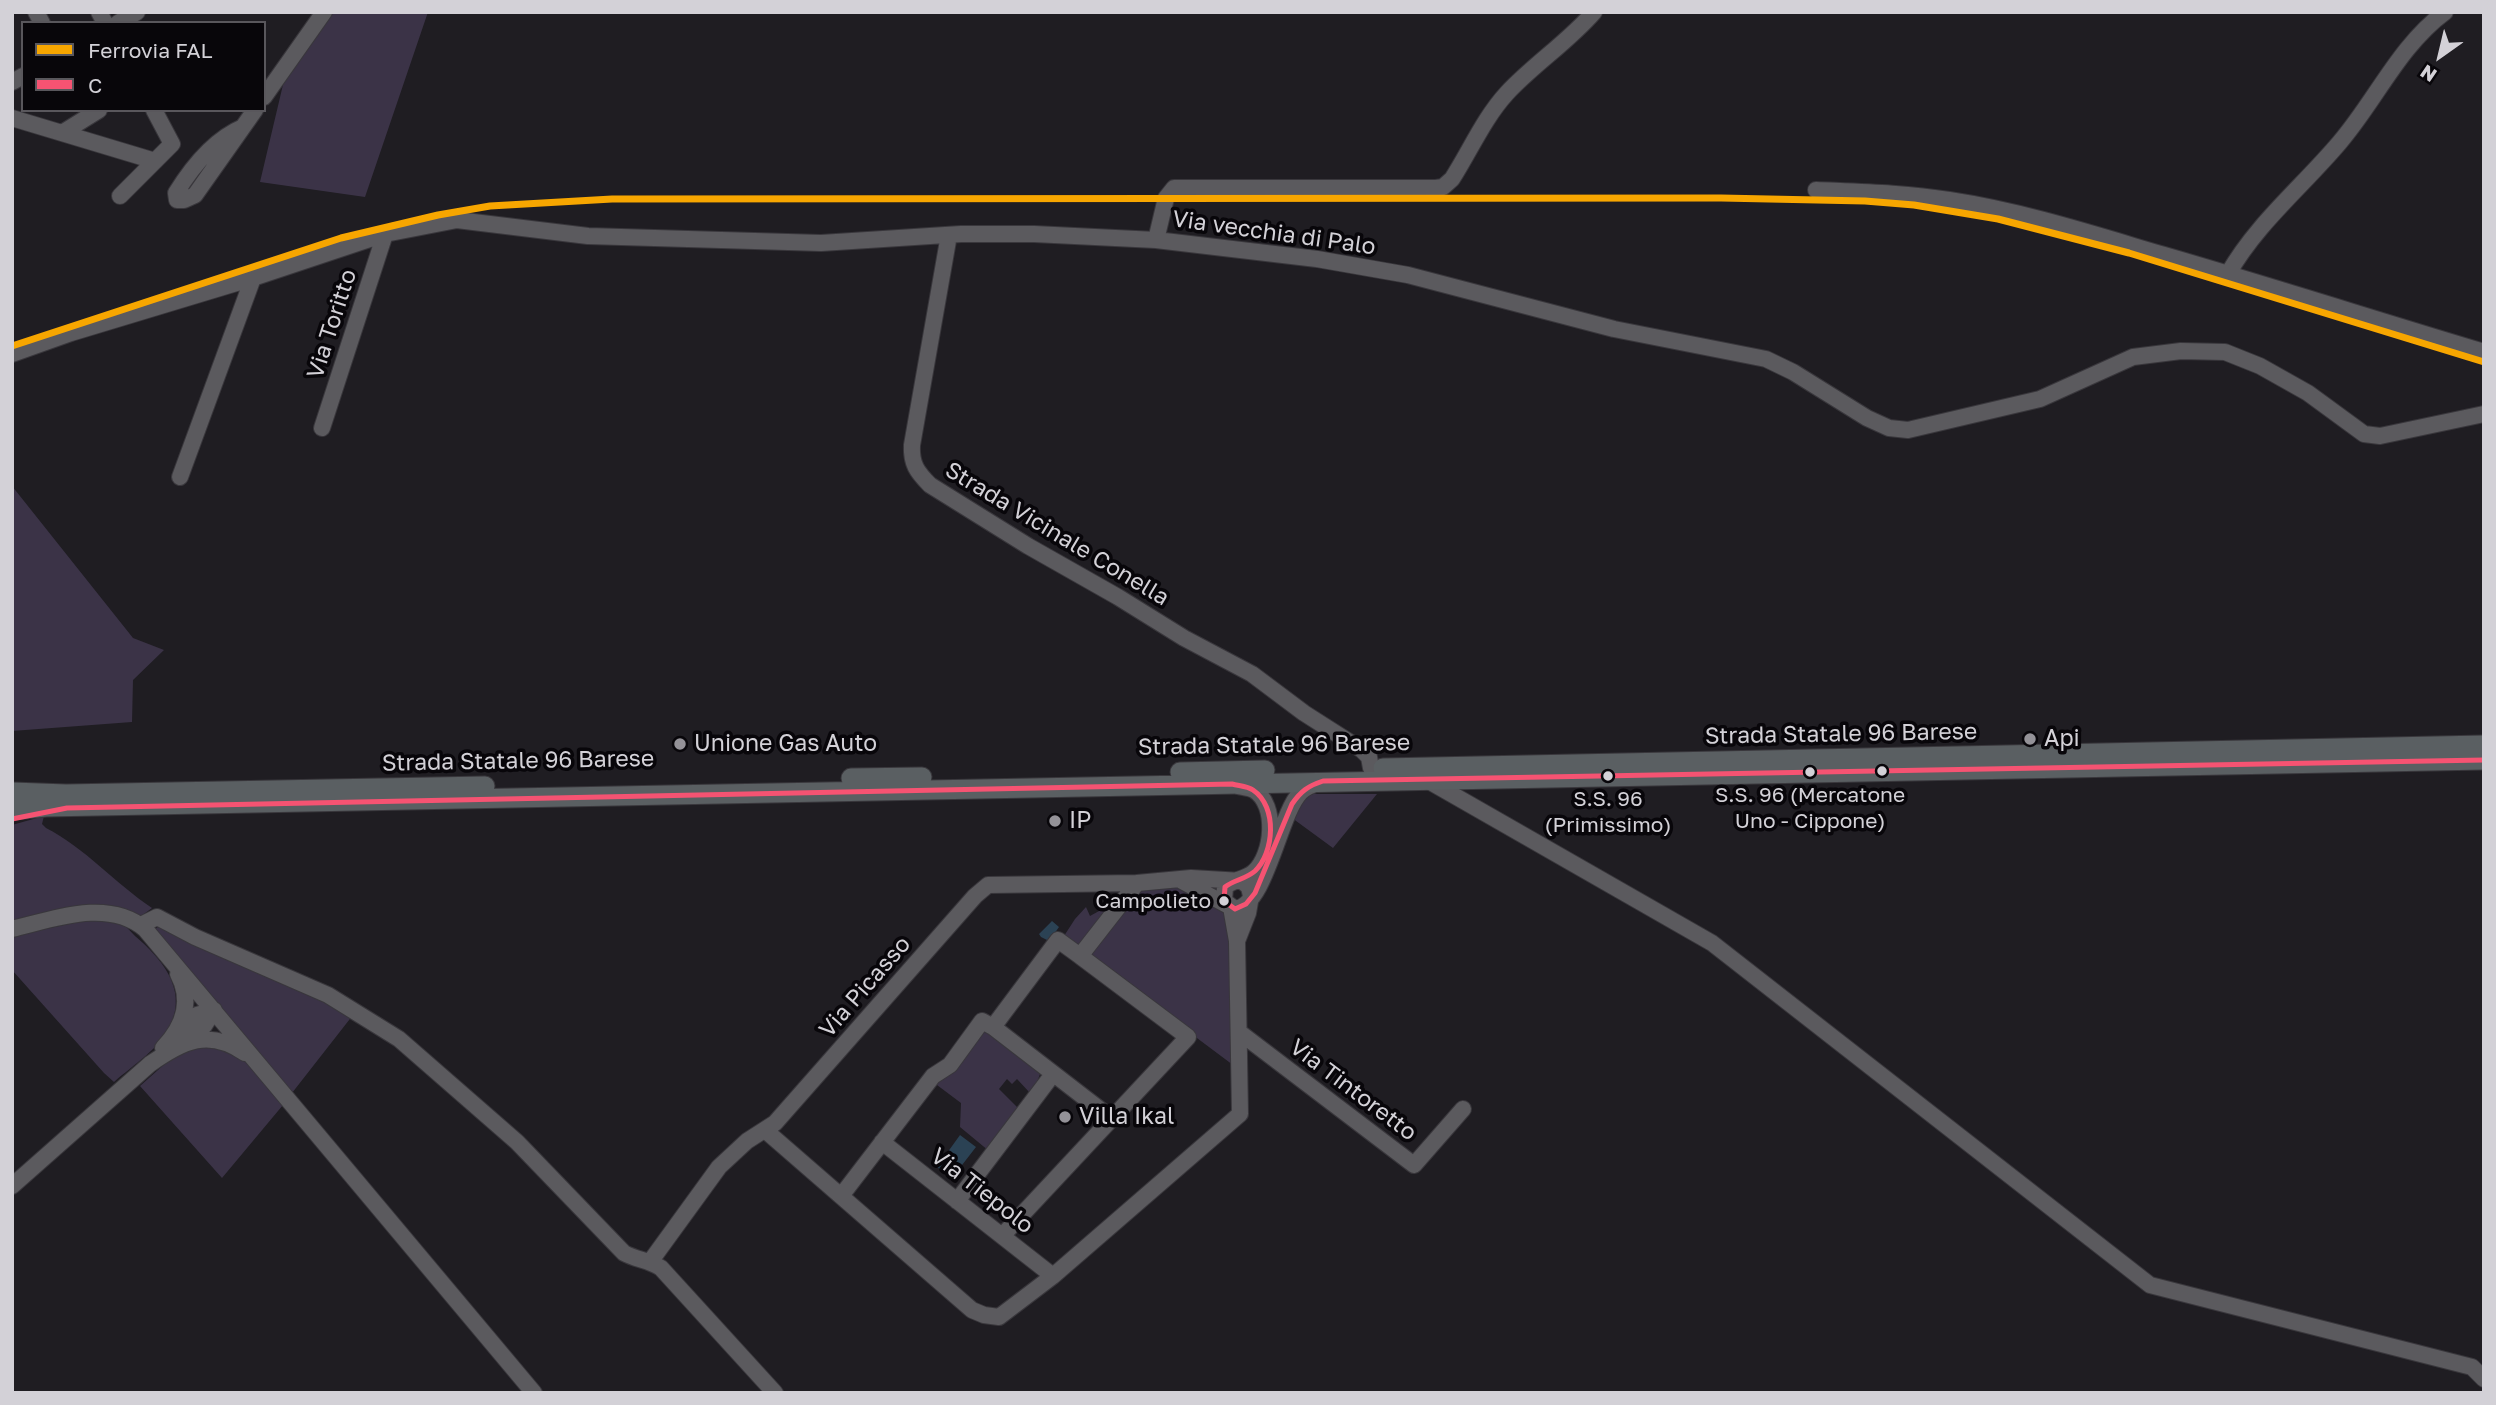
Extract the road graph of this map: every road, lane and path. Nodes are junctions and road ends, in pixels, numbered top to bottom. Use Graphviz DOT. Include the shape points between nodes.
graph roads {
  1 [pos="137,12"];
  2 [pos="324,12"];
  3 [pos="1594,12"];
  4 [pos="2445,12"];
  5 [pos="121,21"];
  6 [pos="266,94"];
  7 [pos="94,112"];
  8 [pos="154,112"];
  9 [pos="254,112"];
  10 [pos="14,122"];
  11 [pos="243,127"];
  12 [pos="62,133"];
  13 [pos="155,161"];
  14 [pos="1816,190"];
  15 [pos="120,196"];
  16 [pos="385,234"];
  17 [pos="949,235"];
  18 [pos="1156,240"];
  19 [pos="2228,274"];
  20 [pos="253,278"];
  21 [pos="2484,352"];
  22 [pos="12,354"];
  23 [pos="2484,414"];
  24 [pos="322,428"];
  25 [pos="180,477"];
  26 [pos="2484,746"];
  27 [pos="2484,760"];
  28 [pos="1371,768"];
  29 [pos="1427,780"];
  30 [pos="1323,781"];
  31 [pos="1232,784"];
  32 [pos="12,792"];
  33 [pos="66,801"];
  34 [pos="12,802"];
  35 [pos="12,810"];
  36 [pos="12,819"];
  37 [pos="1180,880"];
  38 [pos="1237,880"];
  39 [pos="1137,883"];
  40 [pos="1250,900"];
  41 [pos="1229,906"];
  42 [pos="141,925"];
  43 [pos="12,929"];
  44 [pos="1237,941"];
  45 [pos="167,955"];
  46 [pos="1080,956"];
  47 [pos="214,1010"];
  48 [pos="993,1027"];
  49 [pos="1239,1032"];
  50 [pos="180,1039"];
  51 [pos="258,1062"];
  52 [pos="1053,1074"];
  53 [pos="1463,1109"];
  54 [pos="1111,1118"];
  55 [pos="766,1130"];
  56 [pos="882,1142"];
  57 [pos="12,1186"];
  58 [pos="841,1196"];
  59 [pos="957,1201"];
  60 [pos="1002,1236"];
  61 [pos="650,1262"];
  62 [pos="1053,1276"];
  63 [pos="2484,1380"];
  64 [pos="534,1393"];
  65 [pos="775,1393"];
  1 -- 5 [label="street"];
  2 -- 6 [label="street"];
  3 -- 18 [label="street" via="1507,93 1443,187 1181,186 1166,198"];
  4 -- 19 [label="street" via="2411,43 2340,143 2282,203"];
  7 -- 12 [label="street"];
  8 -- 13 [label="street" via="172,144"];
  9 -- 11 [label="street"];
  10 -- 12 [label="street"];
  11 -- 11 [label="street" via="195,195 177,200 180,186 202,158 225,135"];
  12 -- 13 [label="street"];
  13 -- 15 [label="street"];
  14 -- 19 [label="street" via="1949,200 2007,211"];
  16 -- 17 [label="street, Via vecchia di Palo" via="457,220 588,236 821,243"];
  16 -- 20 [label="street, Via vecchia di Palo"];
  16 -- 24 [label="street, Via Toritto"];
  17 -- 18 [label="street, Via vecchia di Palo"];
  17 -- 28 [label="street, Strada Vicinale Conella" via="912,445 912,461 919,475 1028,546 1252,674 1362,750"];
  18 -- 23 [label="street, Via vecchia di Palo" via="1408,275 1614,329 1766,359 1889,428 1908,430 2040,399 2133,357 2181,351 2225,352 2260,366 2308,393 2364,434 2380,436"];
  19 -- 21 [label="street"];
  20 -- 22 [label="street, Via vecchia di Palo"];
  20 -- 25 [label="street"];
  26 -- 28 [label="main road, Strada Statale 96 Barese"];
  27 -- 29 [label="main road, Strada Statale 96 Barese"];
  28 -- 33 [label="main road, Strada Statale 96 Barese"];
  29 -- 30 [label="main road, Strada Statale 96 Barese"];
  29 -- 63 [label="street" via="1712,943 2150,1285 2472,1367"];
  30 -- 31 [label="main road, Strada Statale 96 Barese"];
  30 -- 40 [label="street" via="1307,786 1295,798"];
  31 -- 33 [label="main road, Strada Statale 96 Barese"];
  31 -- 38 [label="street" via="1253,790 1262,799 1269,828 1262,862"];
  32 -- 33 [label="main road"];
  33 -- 34 [label="main road"];
  33 -- 35 [label="main road"];
  33 -- 36 [label="main road"];
  37 -- 38 [label="street, Via Picasso"];
  37 -- 39 [label="street, Via Picasso"];
  37 -- 41 [label="street"];
  38 -- 40 [label="street" via="1249,887"];
  38 -- 41 [label="street" via="1225,887 1223,896"];
  39 -- 46 [label="street"];
  39 -- 55 [label="street, Via Picasso" via="996,883 982,889"];
  40 -- 41 [label="street" via="1240,909"];
  40 -- 44 [label="street"];
  41 -- 44 [label="street"];
  42 -- 43 [label="street" via="102,912"];
  42 -- 45 [label="street"];
  42 -- 61 [label="street" via="158,916 364,1016 418,1053 517,1142 625,1252"];
  44 -- 49 [label="street"];
  45 -- 47 [label="street"];
  45 -- 50 [label="street" via="185,992"];
  46 -- 48 [label="street" via="1058,940"];
  46 -- 54 [label="street" via="1188,1037"];
  47 -- 50 [label="street" via="204,1026"];
  47 -- 51 [label="street"];
  48 -- 52 [label="street"];
  48 -- 56 [label="street" via="982,1021"];
  49 -- 53 [label="street, Via Tintoretto" via="1414,1165"];
  49 -- 62 [label="street" via="1240,1114"];
  50 -- 51 [label="street" via="220,1041"];
  50 -- 57 [label="street"];
  51 -- 64 [label="street"];
  52 -- 54 [label="street"];
  52 -- 59 [label="street"];
  54 -- 60 [label="street"];
  55 -- 58 [label="street"];
  55 -- 61 [label="street, Via Picasso" via="719,1167"];
  56 -- 58 [label="street"];
  56 -- 59 [label="street, Via Tiepolo"];
  58 -- 62 [label="street" via="972,1310 984,1315 999,1317"];
  59 -- 60 [label="street, Via Tiepolo"];
  60 -- 62 [label="street, Via Tiepolo"];
  61 -- 65 [label="street" via="661,1268"];
}
